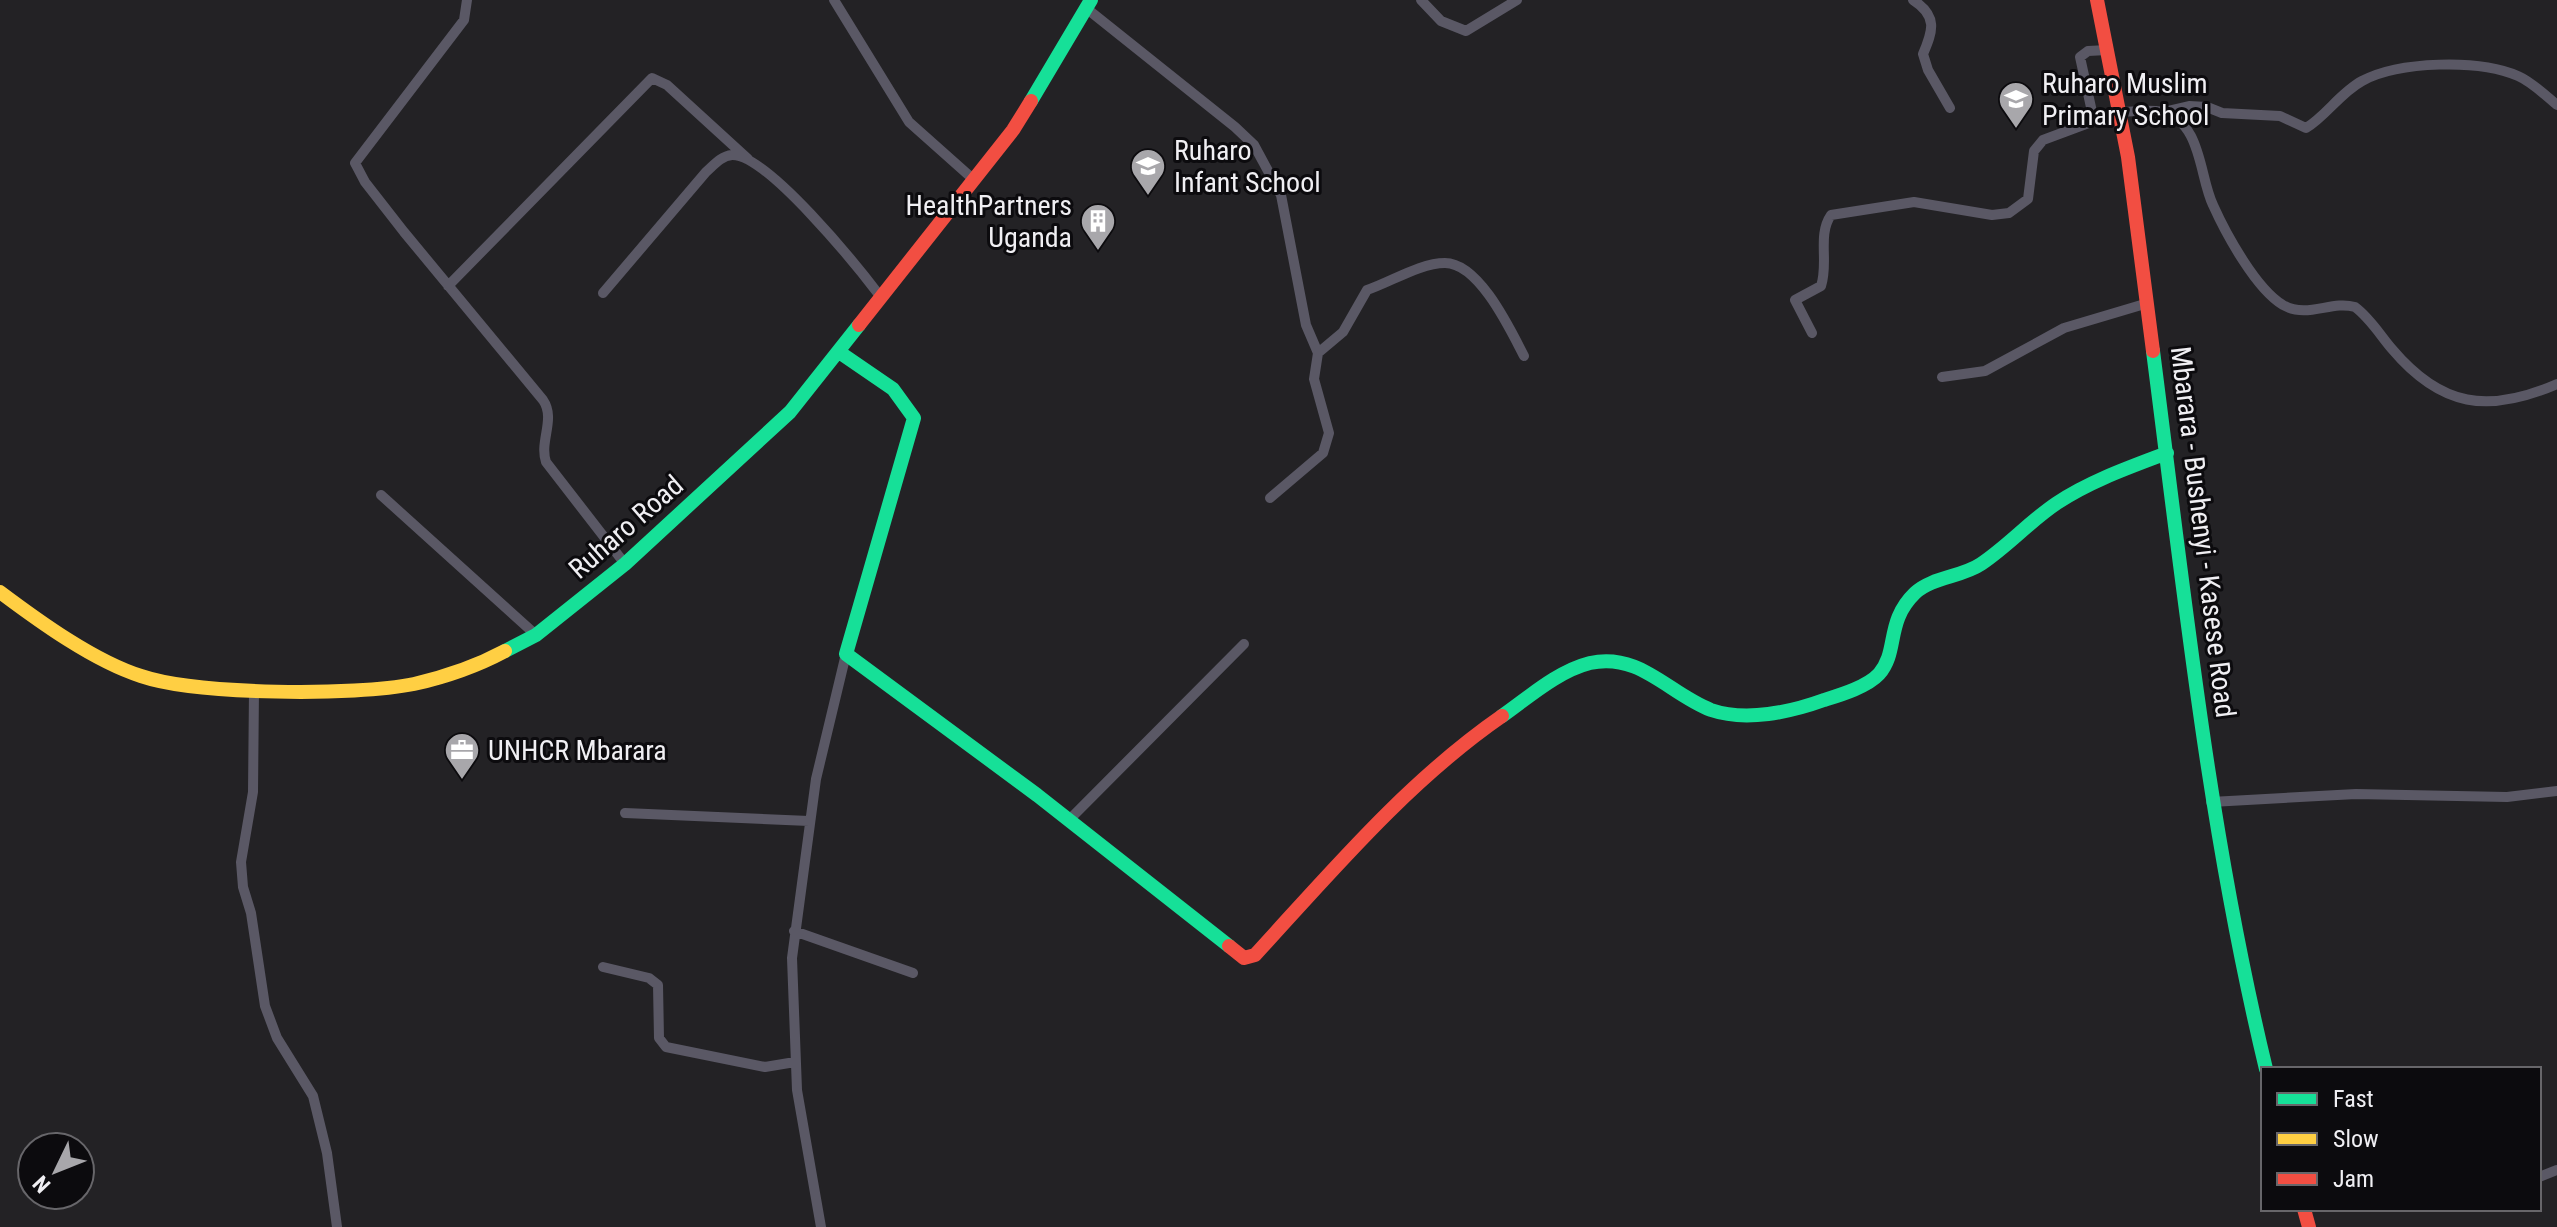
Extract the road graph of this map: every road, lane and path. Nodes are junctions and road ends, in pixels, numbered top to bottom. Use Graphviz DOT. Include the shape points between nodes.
graph roads {
  1 [pos="834,0"];
  2 [pos="1421,0"];
  3 [pos="1517,0"];
  4 [pos="1913,0"];
  5 [pos="2097,0"];
  6 [pos="470,3"];
  7 [pos="1089,4"];
  8 [pos="2107,50"];
  9 [pos="2557,105"];
  10 [pos="1950,108"];
  11 [pos="2119,112"];
  12 [pos="2163,112"];
  13 [pos="748,159"];
  14 [pos="973,179"];
  15 [pos="448,286"];
  16 [pos="603,293"];
  17 [pos="880,296"];
  18 [pos="2148,303"];
  19 [pos="1812,333"];
  20 [pos="839,352"];
  21 [pos="1318,353"];
  22 [pos="1524,356"];
  23 [pos="1942,377"];
  24 [pos="2557,384"];
  25 [pos="2167,453"];
  26 [pos="381,495"];
  27 [pos="1270,498"];
  28 [pos="625,564"];
  29 [pos="0,592"];
  30 [pos="536,635"];
  31 [pos="1244,644"];
  32 [pos="846,654"];
  33 [pos="254,690"];
  34 [pos="2557,791"];
  35 [pos="2211,802"];
  36 [pos="625,813"];
  37 [pos="1069,820"];
  38 [pos="809,821"];
  39 [pos="794,931"];
  40 [pos="603,967"];
  41 [pos="913,973"];
  42 [pos="795,1062"];
  43 [pos="2266,1067"];
  44 [pos="337,1227"];
  45 [pos="821,1227"];
  1 -- 14 [label="street" via="909,122"];
  2 -- 3 [label="street" via="1441,21 1466,31"];
  4 -- 10 [label="street" via="1932,21 1934,32 1923,54"];
  5 -- 8 [label="street, Mbarara - Bushenyi - Kasese Road"];
  6 -- 15 [label="street" via="464,20 355,163"];
  7 -- 14 [label="street, Ruharo Road" via="1013,130"];
  7 -- 21 [label="street" via="1208,102 1262,157 1281,195 1306,325"];
  8 -- 11 [label="street, Mbarara - Bushenyi - Kasese Road"];
  8 -- 19 [label="street" via="2080,57 2094,121 2043,140 2034,151 2028,199 2018,208 1992,215 1914,202 1831,215 1825,228 1821,286 1795,300"];
  9 -- 12 [label="street" via="2519,76 2442,65 2379,73 2358,83 2306,128 2280,116 2222,113 2207,107"];
  11 -- 12 [label="street"];
  11 -- 18 [label="street, Mbarara - Bushenyi - Kasese Road"];
  12 -- 24 [label="street" via="2185,128 2197,146 2212,203 2233,244 2268,293 2284,305 2304,312 2355,307 2425,384 2456,398 2526,397"];
  13 -- 15 [label="street" via="667,85 652,78"];
  13 -- 16 [label="street" via="723,157 706,172"];
  13 -- 17 [label="street" via="804,208"];
  14 -- 17 [label="street, Ruharo Road"];
  15 -- 28 [label="street" via="548,407 542,447 546,462"];
  17 -- 20 [label="street, Ruharo Road"];
  18 -- 23 [label="street" via="2064,328 1985,371"];
  18 -- 25 [label="street, Mbarara - Bushenyi - Kasese Road"];
  20 -- 28 [label="street, Ruharo Road" via="790,412"];
  20 -- 32 [label="street" via="900,398 914,418"];
  21 -- 22 [label="street" via="1343,332 1367,290 1444,262 1460,265 1483,288"];
  21 -- 27 [label="street" via="1314,379 1328,443"];
  25 -- 35 [label="street, Mbarara - Bushenyi - Kasese Road"];
  25 -- 37 [label="street" via="2057,503 1979,566 1918,590 1897,613 1879,674 1810,704 1741,717 1711,710 1661,678 1613,659 1561,676 1470,736 1250,957 1236,955"];
  26 -- 30 [label="street"];
  28 -- 30 [label="street, Ruharo Road"];
  29 -- 33 [label="street, Ruharo Road" via="51,630 140,676 196,687"];
  30 -- 33 [label="street, Ruharo Road" via="480,664 413,684"];
  31 -- 37 [label="street"];
  32 -- 37 [label="street"];
  32 -- 38 [label="street"];
  33 -- 44 [label="street" via="253,792 241,862 243,887 265,1006 277,1038 313,1096"];
  34 -- 35 [label="street" via="2507,797 2356,794"];
  35 -- 43 [label="street, Mbarara - Bushenyi - Kasese Road"];
  36 -- 38 [label="street"];
  38 -- 39 [label="street"];
  39 -- 41 [label="street"];
  39 -- 42 [label="street" via="790,991"];
  40 -- 42 [label="street" via="658,985 659,1038 666,1047 765,1067"];
  42 -- 45 [label="street"];
}
